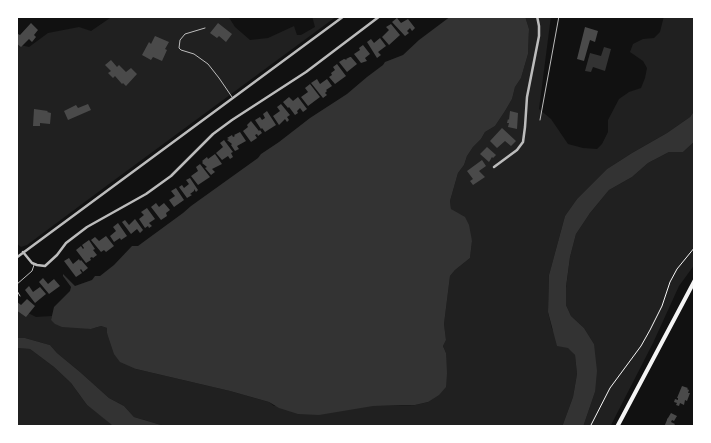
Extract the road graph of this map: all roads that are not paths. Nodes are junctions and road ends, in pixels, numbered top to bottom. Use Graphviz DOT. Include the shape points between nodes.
graph roads {
  1 [pos="344,16"];
  2 [pos="380,16"];
  3 [pos="537,16"];
  4 [pos="559,16"];
  5 [pos="205,28"];
  6 [pos="232,98"];
  7 [pos="540,120"];
  8 [pos="494,167"];
  9 [pos="16,252"];
  10 [pos="23,252"];
  11 [pos="18,256"];
  12 [pos="34,264"];
  13 [pos="695,280"];
  14 [pos="16,285"];
  15 [pos="16,289"];
  16 [pos="20,296"];
  17 [pos="617,427"];
  1 -- 6 [label="street"];
  2 -- 12 [label="street" via="306,72 212,134 171,176 146,194 86,227 45,266"];
  3 -- 8 [label="street" via="539,36 527,97 523,142"];
  4 -- 7 [label="lane"];
  5 -- 6 [label="lane" via="185,34 179,48 208,64"];
  6 -- 10 [label="street"];
  9 -- 11 [label="street"];
  10 -- 11 [label="street"];
  10 -- 12 [label="street"];
  12 -- 14 [label="lane" via="32,271"];
  13 -- 17 [label="main road"];
  15 -- 16 [label="lane"];
}
